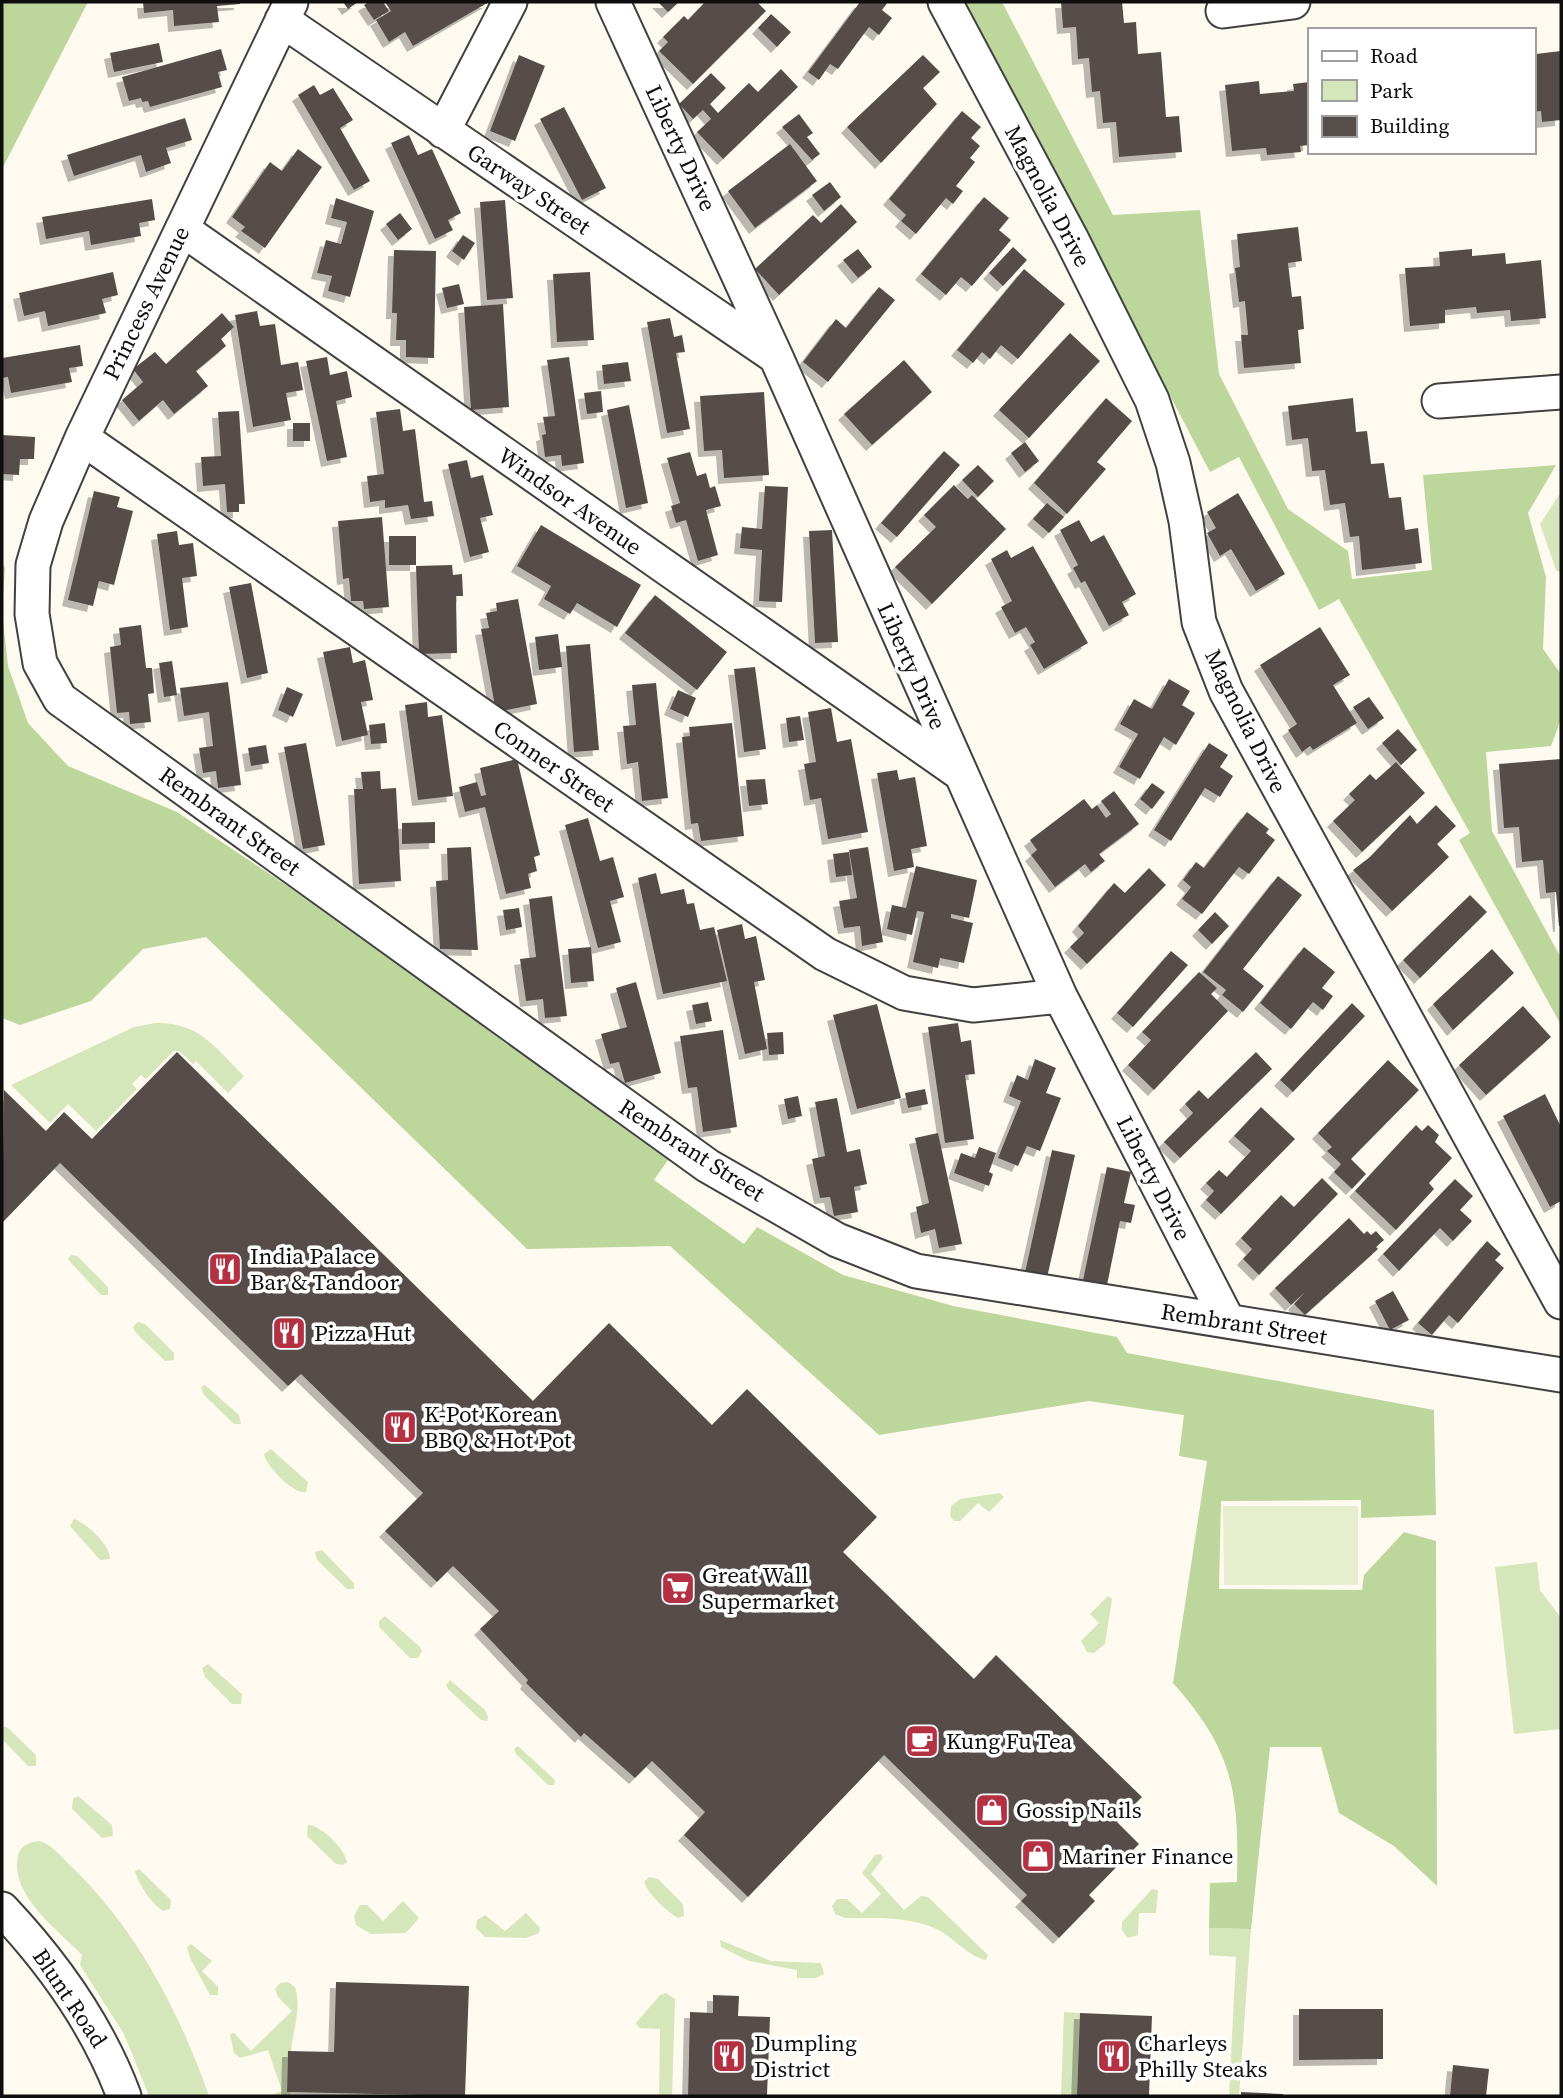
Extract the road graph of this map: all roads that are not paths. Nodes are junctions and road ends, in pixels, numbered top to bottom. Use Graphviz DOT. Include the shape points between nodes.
graph roads {
  1 [pos="510,2"];
  2 [pos="613,2"];
  3 [pos="945,2"];
  4 [pos="1293,2"];
  5 [pos="286,11"];
  6 [pos="1223,11"];
  7 [pos="443,131"];
  8 [pos="182,229"];
  9 [pos="776,357"];
  10 [pos="1561,391"];
  11 [pos="1439,401"];
  12 [pos="82,438"];
  13 [pos="32,614"];
  14 [pos="958,772"];
  15 [pos="1060,996"];
  16 [pos="1561,1302"];
  17 [pos="1228,1321"];
  18 [pos="1561,1375"];
  19 [pos="2,1909"];
  20 [pos="124,2096"];
  1 -- 7 [label="street"];
  2 -- 9 [label="street, Liberty Drive"];
  3 -- 16 [label="street, Magnolia Drive" via="1072,238 1152,400 1186,521 1199,622 1226,691"];
  4 -- 6 [label="street"];
  5 -- 7 [label="street, Garway Street"];
  5 -- 8 [label="street, Princess Avenue"];
  7 -- 9 [label="street, Garway Street"];
  8 -- 12 [label="street, Princess Avenue"];
  8 -- 14 [label="street, Windsor Avenue"];
  9 -- 14 [label="street, Liberty Drive"];
  10 -- 11 [label="street"];
  12 -- 13 [label="street, Princess Avenue" via="46,521 33,565"];
  12 -- 15 [label="street, Conner Street" via="825,954 904,993 973,1005"];
  13 -- 17 [label="street, Rembrant Street" via="40,663 60,699 708,1166 836,1240 916,1271"];
  14 -- 15 [label="street, Liberty Drive"];
  15 -- 17 [label="street, Liberty Drive"];
  17 -- 18 [label="street, Rembrant Street"];
  19 -- 20 [label="street, Blunt Road" via="89,2019"];
}
